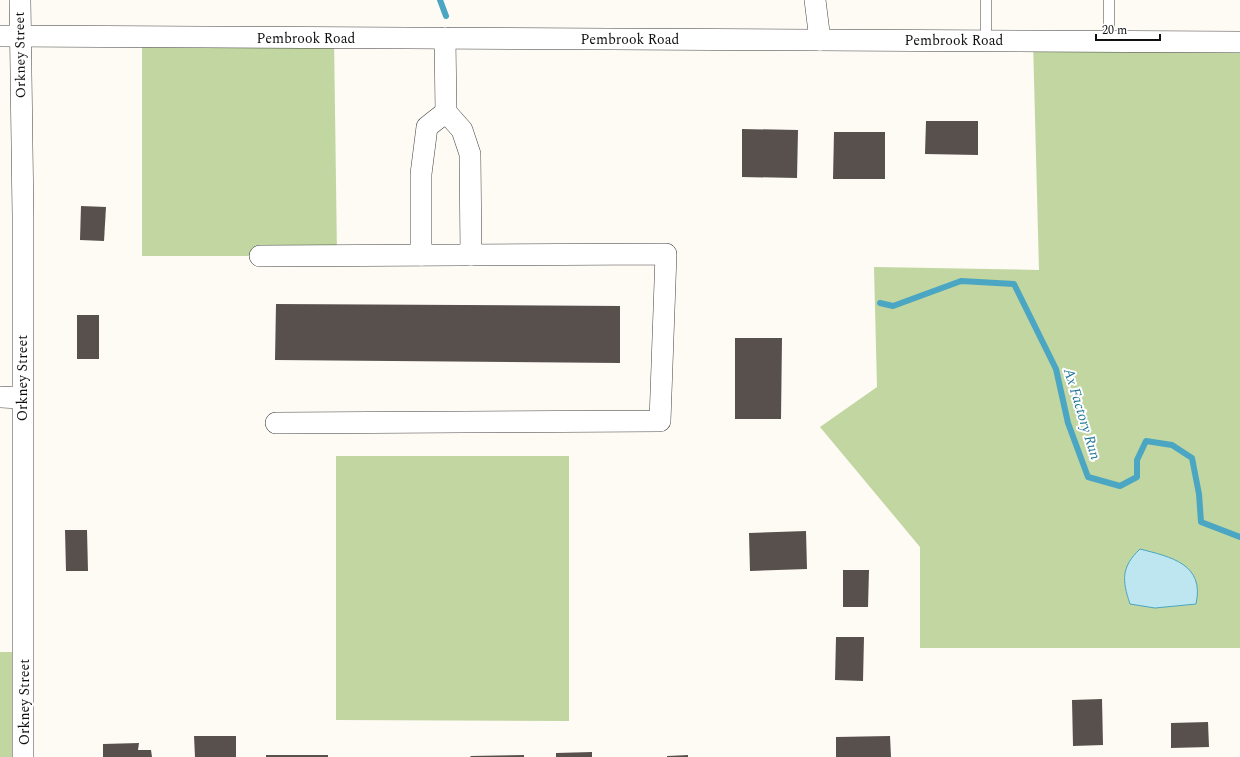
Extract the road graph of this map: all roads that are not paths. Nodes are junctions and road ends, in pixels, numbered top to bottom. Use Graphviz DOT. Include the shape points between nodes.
graph roads {
  1 [pos="20,0"];
  2 [pos="815,0"];
  3 [pos="986,0"];
  4 [pos="1110,0"];
  5 [pos="10,36"];
  6 [pos="445,38"];
  7 [pos="820,40"];
  8 [pos="986,41"];
  9 [pos="1109,41"];
  10 [pos="1240,42"];
  11 [pos="446,112"];
  12 [pos="421,255"];
  13 [pos="471,255"];
  14 [pos="260,256"];
  15 [pos="0,397"];
  16 [pos="22,398"];
  17 [pos="276,423"];
  18 [pos="23,757"];
  1 -- 5 [label="street, Orkney Street"];
  2 -- 7 [label="street"];
  3 -- 8 [label="lane"];
  4 -- 9 [label="lane"];
  5 -- 6 [label="street, Pembrook Road"];
  5 -- 16 [label="street, Orkney Street" via="23,216"];
  6 -- 7 [label="street, Pembrook Road"];
  6 -- 11 [label="street"];
  7 -- 8 [label="street, Pembrook Road"];
  8 -- 9 [label="street, Pembrook Road"];
  9 -- 10 [label="street, Pembrook Road"];
  11 -- 12 [label="street" via="427,127 421,174"];
  11 -- 13 [label="street" via="462,130 470,154"];
  12 -- 13 [label="street"];
  12 -- 14 [label="street"];
  13 -- 17 [label="street" via="666,254 660,420"];
  15 -- 16 [label="street"];
  16 -- 18 [label="street, Orkney Street"];
}
